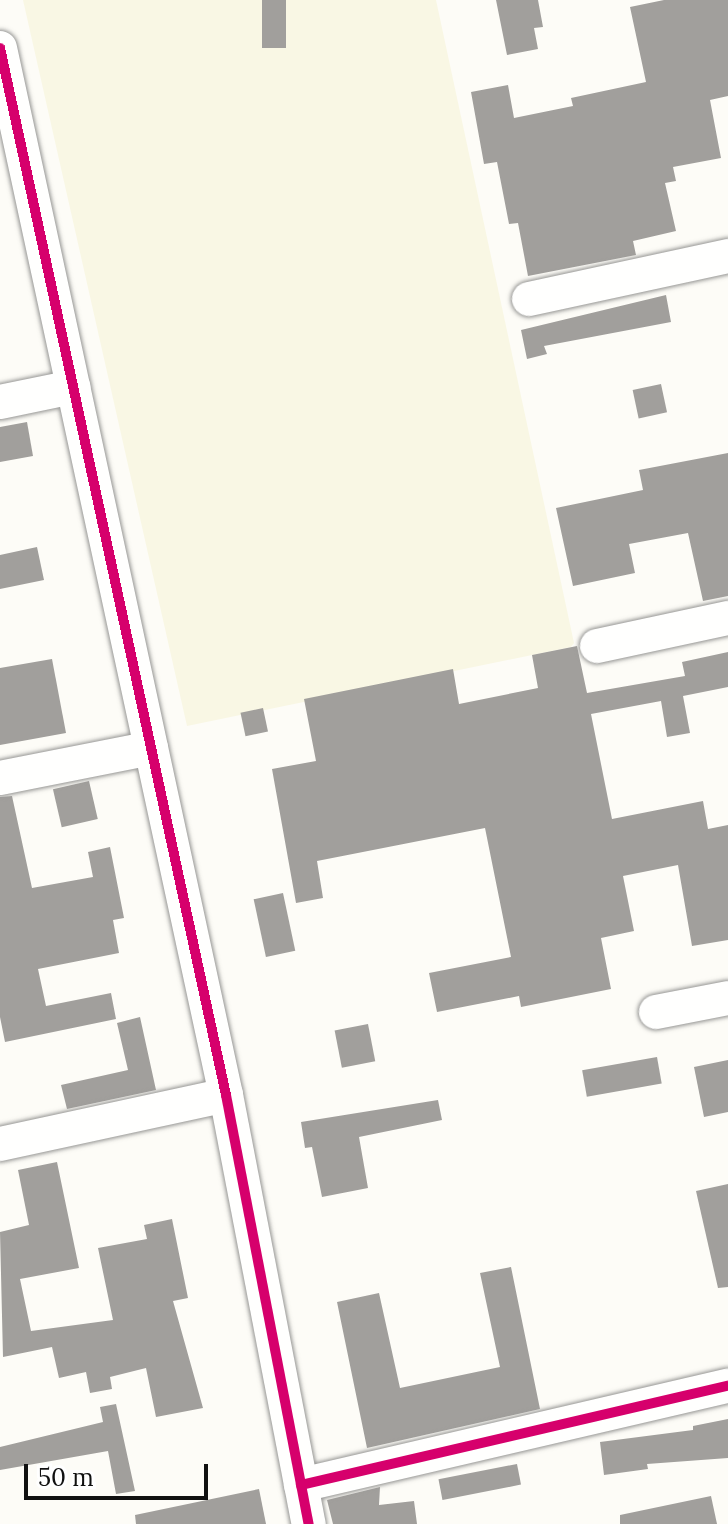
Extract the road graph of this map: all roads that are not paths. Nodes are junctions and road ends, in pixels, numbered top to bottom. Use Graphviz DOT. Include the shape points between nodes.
graph roads {
  1 [pos="0,48"];
  2 [pos="728,256"];
  3 [pos="529,299"];
  4 [pos="73,387"];
  5 [pos="0,402"];
  6 [pos="728,618"];
  7 [pos="597,646"];
  8 [pos="151,748"];
  9 [pos="0,778"];
  10 [pos="728,998"];
  11 [pos="656,1012"];
  12 [pos="226,1095"];
  13 [pos="0,1144"];
  14 [pos="728,1386"];
  15 [pos="301,1485"];
  16 [pos="309,1524"];
  1 -- 4 [label="street"];
  2 -- 3 [label="street"];
  4 -- 5 [label="street"];
  4 -- 8 [label="street"];
  6 -- 7 [label="street"];
  8 -- 9 [label="street"];
  8 -- 12 [label="street"];
  10 -- 11 [label="street"];
  12 -- 13 [label="street"];
  12 -- 15 [label="street"];
  14 -- 15 [label="street"];
  15 -- 16 [label="street"];
}
